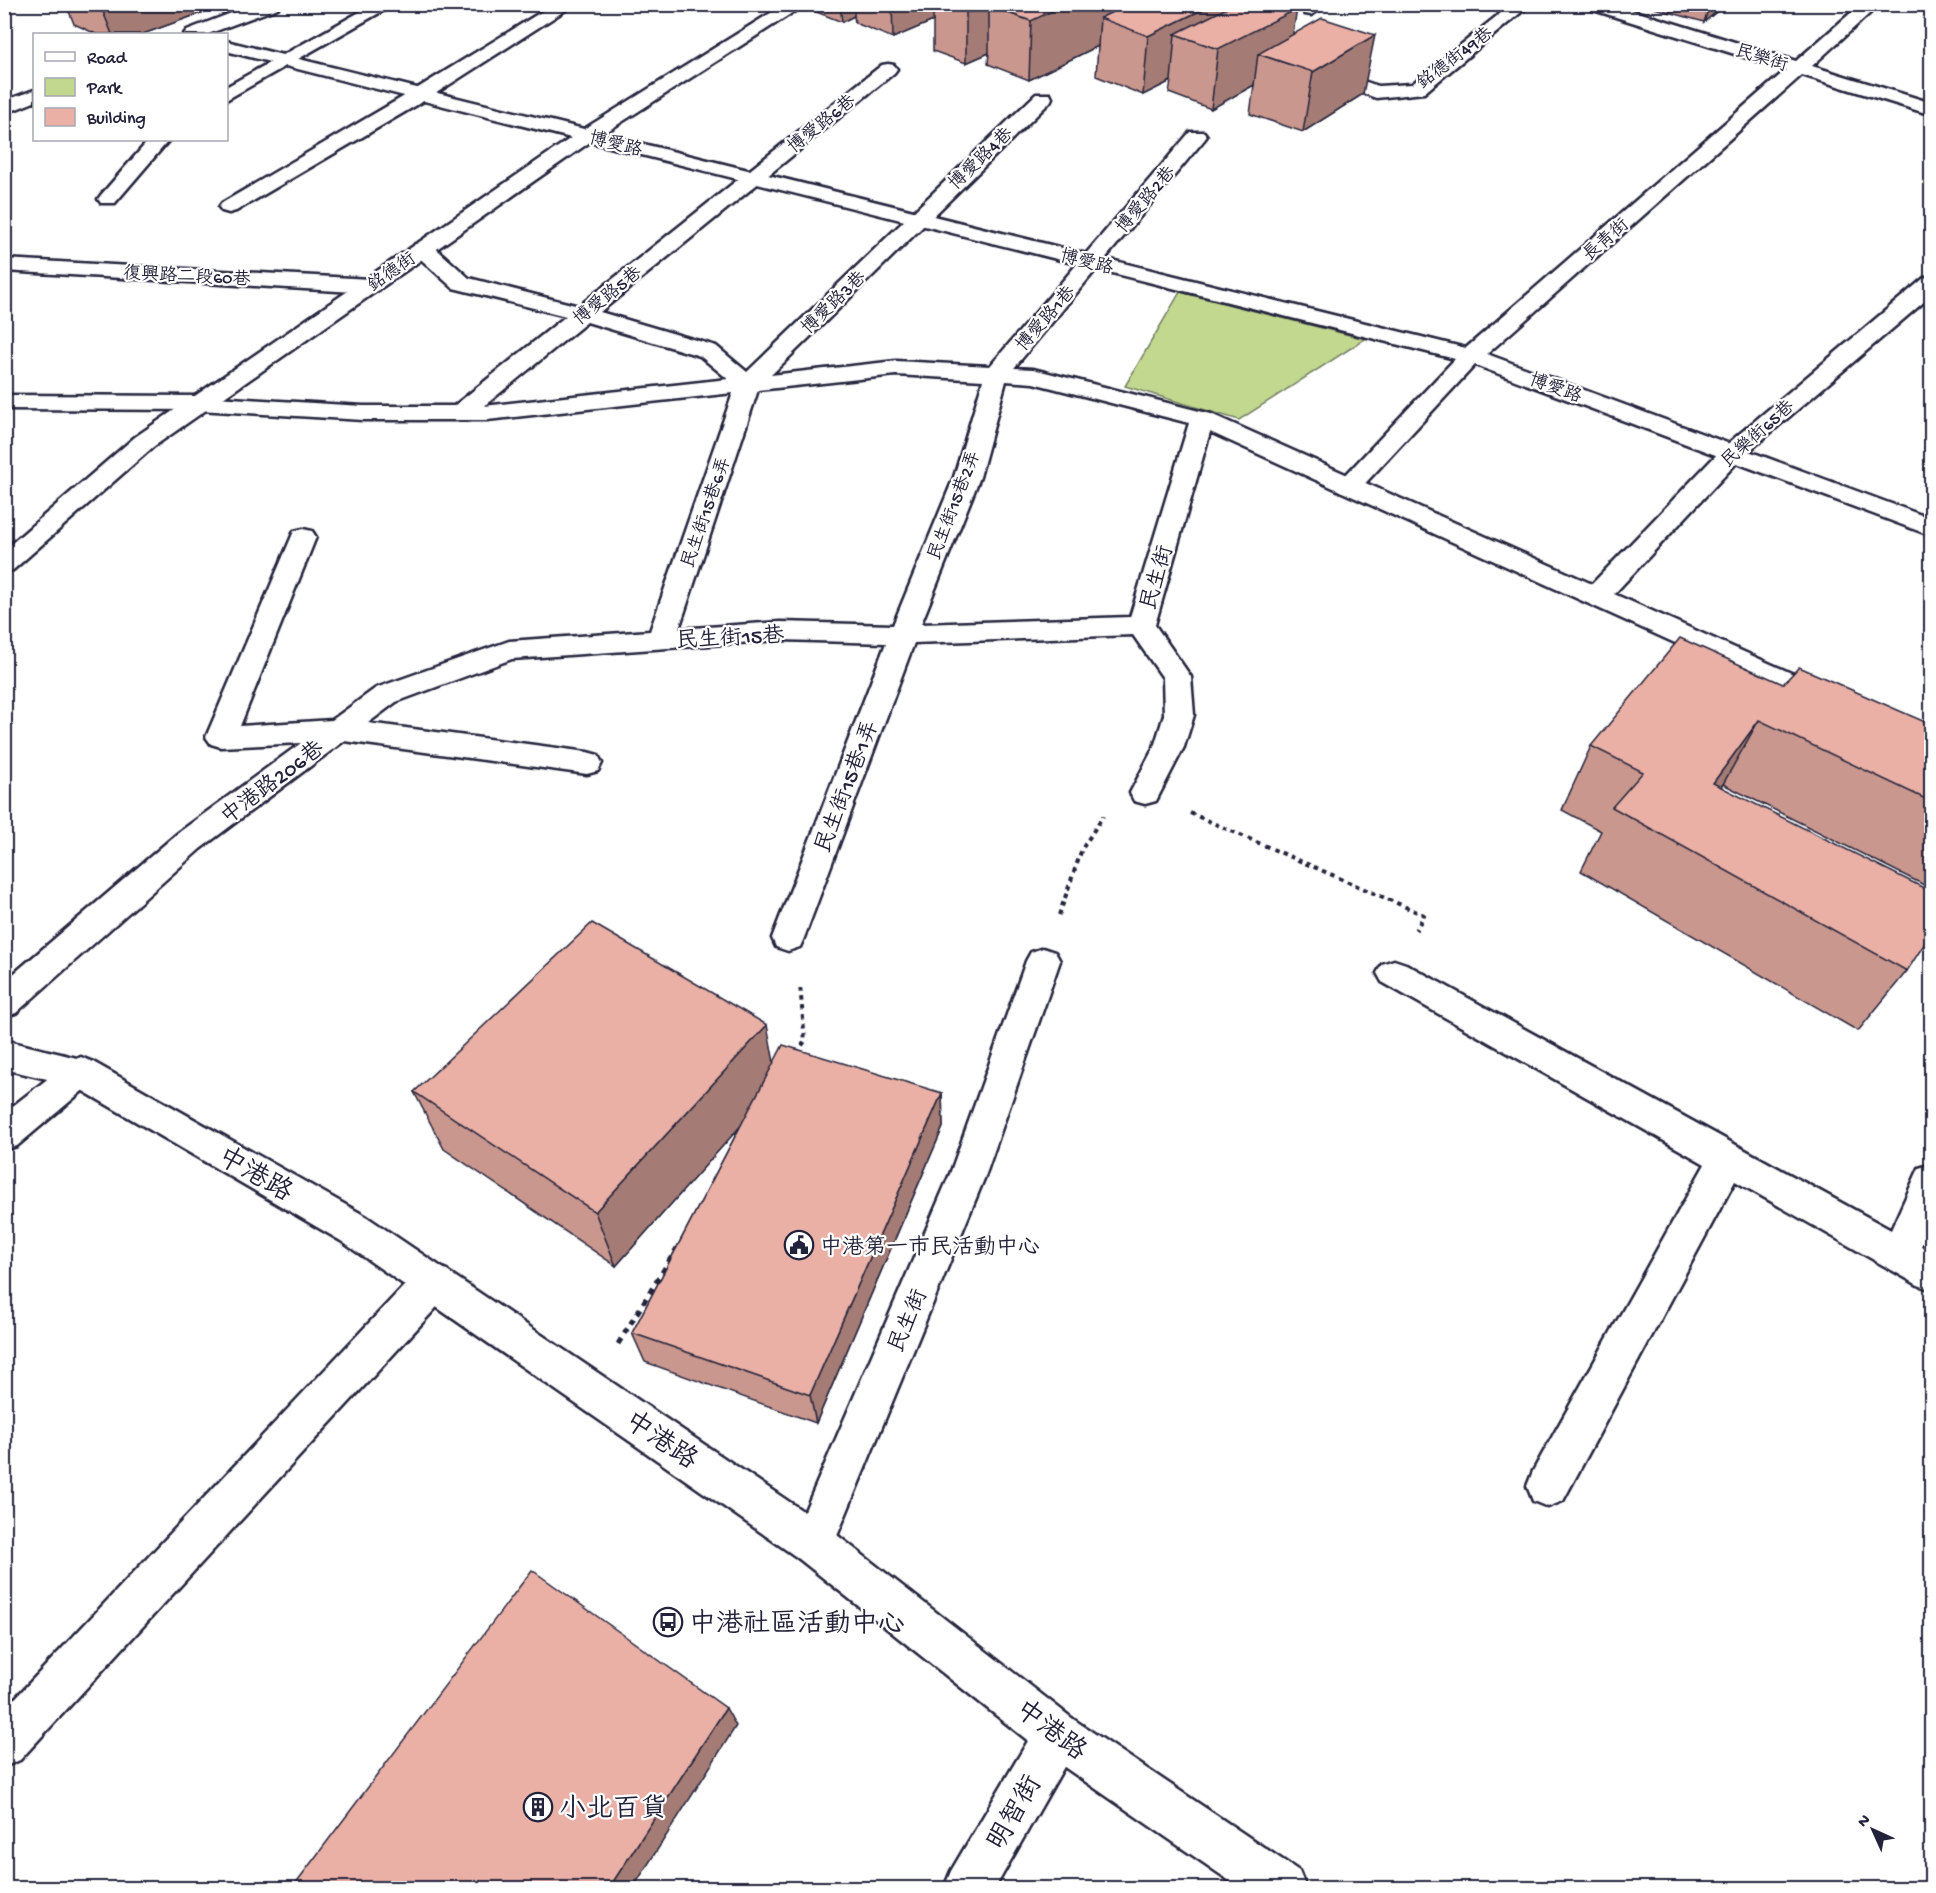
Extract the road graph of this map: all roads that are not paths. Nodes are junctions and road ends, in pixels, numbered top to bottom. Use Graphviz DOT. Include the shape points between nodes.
graph roads {
  1 [pos="272,4"];
  2 [pos="387,4"];
  3 [pos="567,4"];
  4 [pos="798,4"];
  5 [pos="1523,4"];
  6 [pos="1593,4"];
  7 [pos="1872,4"];
  8 [pos="196,33"];
  9 [pos="228,47"];
  10 [pos="286,62"];
  11 [pos="1310,68"];
  12 [pos="888,69"];
  13 [pos="1800,69"];
  14 [pos="228,94"];
  15 [pos="420,95"];
  16 [pos="33,96"];
  17 [pos="1043,98"];
  18 [pos="4,108"];
  19 [pos="1932,110"];
  20 [pos="586,136"];
  21 [pos="1197,136"];
  22 [pos="158,141"];
  23 [pos="754,177"];
  24 [pos="108,199"];
  25 [pos="229,207"];
  26 [pos="917,218"];
  27 [pos="423,249"];
  28 [pos="1093,262"];
  29 [pos="4,265"];
  30 [pos="1932,283"];
  31 [pos="370,286"];
  32 [pos="584,314"];
  33 [pos="1471,356"];
  34 [pos="996,374"];
  35 [pos="63,380"];
  36 [pos="748,384"];
  37 [pos="226,385"];
  38 [pos="4,402"];
  39 [pos="199,403"];
  40 [pos="460,413"];
  41 [pos="1202,419"];
  42 [pos="1733,452"];
  43 [pos="1349,486"];
  44 [pos="1932,528"];
  45 [pos="303,537"];
  46 [pos="4,564"];
  47 [pos="1595,597"];
  48 [pos="1141,626"];
  49 [pos="903,634"];
  50 [pos="661,640"];
  51 [pos="1845,709"];
  52 [pos="339,730"];
  53 [pos="587,763"];
  54 [pos="1145,793"];
  55 [pos="788,938"];
  56 [pos="1043,961"];
  57 [pos="1394,973"];
  58 [pos="4,1003"];
  59 [pos="4,1054"];
  60 [pos="81,1072"];
  61 [pos="4,1135"];
  62 [pos="1728,1158"];
  63 [pos="1932,1180"];
  64 [pos="1899,1254"];
  65 [pos="1932,1272"];
  66 [pos="433,1283"];
  67 [pos="1548,1486"];
  68 [pos="813,1543"];
  69 [pos="1057,1735"];
  70 [pos="4,1744"];
  71 [pos="968,1888"];
  72 [pos="1282,1888"];
  1 -- 8 [label="street"];
  2 -- 10 [label="street"];
  3 -- 15 [label="street"];
  4 -- 20 [label="street, 銘德街"];
  5 -- 11 [label="street, 銘德街49巷" via="1417,89 1376,92"];
  6 -- 13 [label="street, 民樂街"];
  7 -- 13 [label="street, 長青街"];
  9 -- 10 [label="street, 博愛路"];
  10 -- 14 [label="street"];
  10 -- 15 [label="street, 博愛路"];
  12 -- 23 [label="street, 博愛路6巷"];
  13 -- 19 [label="street, 民樂街"];
  13 -- 33 [label="street, 長青街"];
  15 -- 20 [label="street, 博愛路"];
  15 -- 25 [label="street"];
  16 -- 18 [label="street"];
  17 -- 26 [label="street, 博愛路4巷"];
  20 -- 23 [label="street, 博愛路"];
  20 -- 27 [label="street, 銘德街"];
  21 -- 28 [label="street, 博愛路2巷"];
  22 -- 24 [label="street"];
  23 -- 26 [label="street, 博愛路"];
  23 -- 32 [label="street, 博愛路5巷"];
  26 -- 28 [label="street, 博愛路"];
  26 -- 36 [label="street, 博愛路3巷"];
  27 -- 31 [label="street, 銘德街"];
  27 -- 32 [label="street" via="461,283"];
  28 -- 33 [label="street, 博愛路"];
  28 -- 34 [label="street, 博愛路1巷"];
  29 -- 31 [label="street, 復興路二段60巷"];
  30 -- 42 [label="street, 民樂街65巷"];
  31 -- 37 [label="street, 銘德街"];
  32 -- 36 [label="street" via="708,351"];
  32 -- 40 [label="street, 博愛路5巷"];
  33 -- 42 [label="street, 博愛路"];
  33 -- 43 [label="street, 長青街"];
  34 -- 36 [label="street" via="896,368"];
  34 -- 41 [label="street" via="1033,376"];
  34 -- 49 [label="street, 民生街15巷2弄" via="967,477"];
  35 -- 37 [label="street"];
  36 -- 40 [label="street"];
  36 -- 50 [label="street, 民生街15巷6弄"];
  37 -- 39 [label="street, 銘德街"];
  38 -- 39 [label="street"];
  39 -- 40 [label="street" via="363,413"];
  39 -- 46 [label="street, 銘德街" via="144,442"];
  41 -- 43 [label="street"];
  41 -- 48 [label="street, 民生街"];
  42 -- 44 [label="street, 博愛路"];
  42 -- 47 [label="street, 民樂街65巷"];
  43 -- 47 [label="street"];
  45 -- 52 [label="street, 中港路206巷" via="221,737"];
  47 -- 51 [label="street"];
  48 -- 49 [label="street, 民生街15巷"];
  48 -- 54 [label="street, 民生街" via="1178,678 1179,715 1169,747"];
  49 -- 50 [label="street, 民生街15巷" via="780,631"];
  49 -- 55 [label="street, 民生街15巷1弄"];
  50 -- 52 [label="street, 民生街15巷" via="509,650 386,695"];
  52 -- 53 [label="street"];
  52 -- 58 [label="street, 中港路206巷" via="189,841"];
  56 -- 68 [label="street, 民生街" via="968,1174"];
  57 -- 62 [label="street"];
  59 -- 60 [label="street, 中港路"];
  60 -- 61 [label="street"];
  60 -- 66 [label="street, 中港路" via="354,1230"];
  62 -- 64 [label="street"];
  62 -- 67 [label="street"];
  63 -- 64 [label="street"];
  64 -- 65 [label="street"];
  66 -- 68 [label="street, 中港路"];
  66 -- 70 [label="street"];
  68 -- 69 [label="street, 中港路"];
  69 -- 71 [label="street, 明智街"];
  69 -- 72 [label="street, 中港路"];
}
